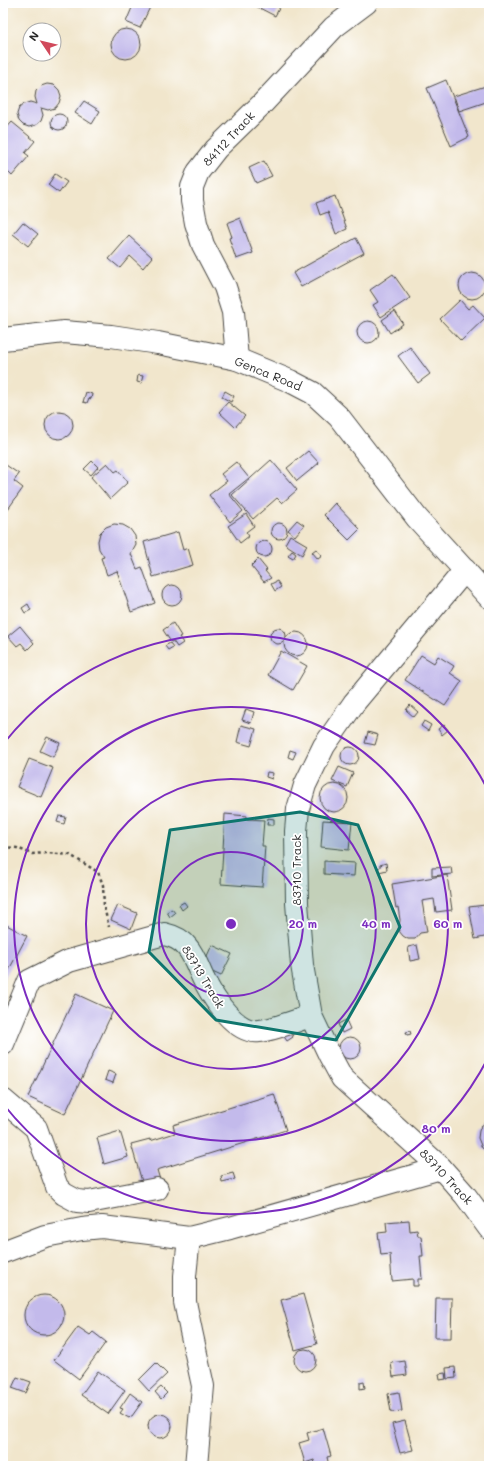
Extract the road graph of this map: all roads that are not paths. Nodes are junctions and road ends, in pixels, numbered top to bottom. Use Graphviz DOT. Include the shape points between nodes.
graph roads {
  1 [pos="344,3"];
  2 [pos="366,3"];
  3 [pos="334,27"];
  4 [pos="3,339"];
  5 [pos="236,359"];
  6 [pos="466,570"];
  7 [pos="489,597"];
  8 [pos="311,1016"];
  9 [pos="3,1044"];
  10 [pos="3,1100"];
  11 [pos="441,1168"];
  12 [pos="157,1189"];
  13 [pos="489,1228"];
  14 [pos="189,1238"];
  15 [pos="3,1252"];
  16 [pos="196,1466"];
  1 -- 3 [label="street"];
  2 -- 3 [label="street, 84112 Track"];
  3 -- 5 [label="street, 84112 Track" via="216,149 198,172 192,187 192,202 203,245 225,287 234,312"];
  4 -- 5 [label="street, Genca Road" via="64,332 111,336"];
  5 -- 6 [label="street, Genca Road" via="313,393 339,417 417,518"];
  6 -- 7 [label="street, Genca Road"];
  6 -- 8 [label="street, 83710 Track" via="354,703 324,746 305,785 298,809 296,831 297,903 302,965"];
  8 -- 9 [label="street, 83713 Track" via="262,1031 248,1030 226,1014 182,941 164,934 70,961 29,981"];
  8 -- 11 [label="street, 83710 Track" via="342,1078"];
  10 -- 12 [label="street" via="36,1128 57,1187 64,1194 77,1201 89,1202"];
  11 -- 13 [label="street, 83710 Track"];
  11 -- 14 [label="street"];
  14 -- 15 [label="street" via="102,1227 45,1236"];
  14 -- 16 [label="street" via="185,1276 186,1302 203,1386"];
}
